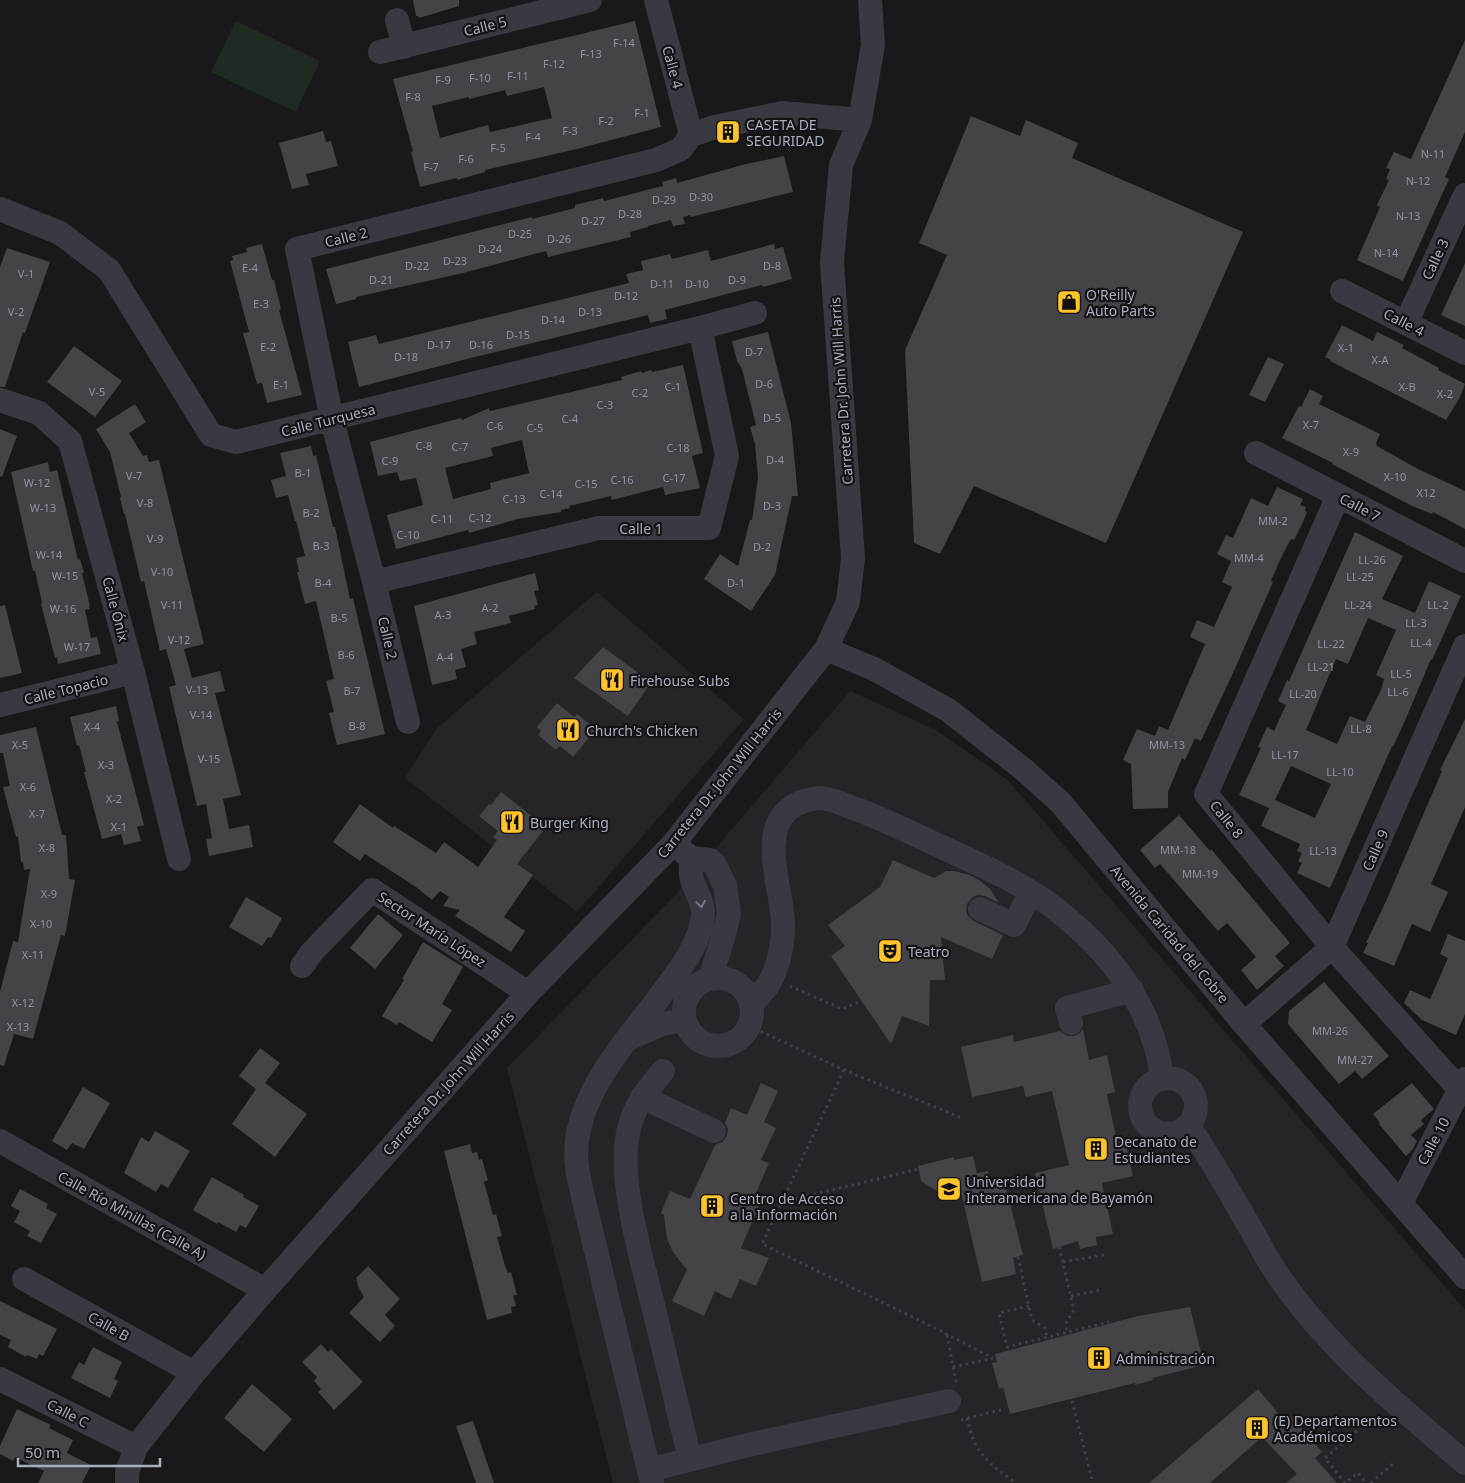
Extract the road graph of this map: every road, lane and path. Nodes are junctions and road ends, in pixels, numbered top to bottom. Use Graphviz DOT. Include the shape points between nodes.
graph roads {
  1 [pos="590,0"];
  2 [pos="656,0"];
  3 [pos="870,0"];
  4 [pos="397,20"];
  5 [pos="404,47"];
  6 [pos="380,52"];
  7 [pos="860,120"];
  8 [pos="691,135"];
  9 [pos="1465,195"];
  10 [pos="0,208"];
  11 [pos="1342,291"];
  12 [pos="755,313"];
  13 [pos="1406,323"];
  14 [pos="700,328"];
  15 [pos="1465,353"];
  16 [pos="0,400"];
  17 [pos="332,420"];
  18 [pos="1256,453"];
  19 [pos="1338,496"];
  20 [pos="1465,561"];
  21 [pos="374,582"];
  22 [pos="1465,646"];
  23 [pos="826,649"];
  24 [pos="133,672"];
  25 [pos="0,706"];
  26 [pos="408,722"];
  27 [pos="682,850"];
  28 [pos="180,859"];
  29 [pos="1030,892"];
  30 [pos="980,909"];
  31 [pos="1332,947"];
  32 [pos="302,966"];
  33 [pos="771,978"];
  34 [pos="710,979"];
  35 [pos="1132,990"];
  36 [pos="528,993"];
  37 [pos="861,1001"];
  38 [pos="750,1015"];
  39 [pos="685,1020"];
  40 [pos="1071,1023"];
  41 [pos="1244,1024"];
  42 [pos="626,1040"];
  43 [pos="844,1070"];
  44 [pos="663,1071"];
  45 [pos="1162,1079"];
  46 [pos="1462,1085"];
  47 [pos="642,1097"];
  48 [pos="962,1118"];
  49 [pos="1188,1126"];
  50 [pos="714,1131"];
  51 [pos="0,1141"];
  52 [pos="919,1170"];
  53 [pos="782,1202"];
  54 [pos="1401,1203"];
  55 [pos="1059,1247"];
  56 [pos="1104,1255"];
  57 [pos="1018,1257"];
  58 [pos="1063,1262"];
  59 [pos="1465,1277"];
  60 [pos="24,1279"];
  61 [pos="265,1290"];
  62 [pos="1101,1290"];
  63 [pos="1071,1296"];
  64 [pos="1029,1306"];
  65 [pos="1109,1322"];
  66 [pos="1067,1333"];
  67 [pos="947,1334"];
  68 [pos="1047,1338"];
  69 [pos="953,1367"];
  70 [pos="194,1373"];
  71 [pos="0,1379"];
  72 [pos="954,1401"];
  73 [pos="1072,1401"];
  74 [pos="1004,1408"];
  75 [pos="967,1418"];
  76 [pos="1357,1431"];
  77 [pos="136,1448"];
  78 [pos="690,1459"];
  79 [pos="1394,1463"];
  80 [pos="1465,1463"];
  81 [pos="651,1476"];
  82 [pos="127,1483"];
  83 [pos="1016,1483"];
  84 [pos="1093,1483"];
  85 [pos="1366,1483"];
  86 [pos="1371,1483"];
  1 -- 5 [label="street, Calle 5"];
  2 -- 8 [label="street, Calle 4"];
  3 -- 7 [label="street, Carretera Dr. John Will Harris" via="873,45"];
  4 -- 5 [label="street"];
  5 -- 6 [label="street, Calle 5"];
  7 -- 8 [label="street, Calle 2" via="782,112"];
  7 -- 23 [label="street, Carretera Dr. John Will Harris" via="841,165 832,262 853,558 848,602"];
  8 -- 17 [label="street, Calle 2" via="681,149 656,160 297,249"];
  9 -- 13 [label="street, Calle 3"];
  10 -- 17 [label="street, Calle Turquesa" via="60,233 109,270 211,435 236,442"];
  11 -- 13 [label="street, Calle 4"];
  12 -- 14 [label="street, Calle Turquesa"];
  13 -- 15 [label="street, Calle 4"];
  14 -- 17 [label="street, Calle Turquesa"];
  14 -- 21 [label="street, Calle 1" via="727,456 709,528 599,528"];
  16 -- 24 [label="street, Calle Ónix" via="39,413 70,441"];
  17 -- 21 [label="street, Calle 2"];
  18 -- 19 [label="street, Calle 7"];
  19 -- 20 [label="street, Calle 7"];
  19 -- 31 [label="street, Calle 8" via="1206,794"];
  21 -- 26 [label="street, Calle 2"];
  22 -- 31 [label="street, Calle 9"];
  23 -- 27 [label="street, Carretera Dr. John Will Harris"];
  23 -- 41 [label="street, Avenida Caridad del Cobre" via="874,669 948,710 1023,769 1060,803"];
  24 -- 25 [label="street, Calle Topacio"];
  24 -- 28 [label="street, Calle Ónix"];
  27 -- 34 [label="street" via="710,860 725,886 729,914"];
  27 -- 36 [label="street, Carretera Dr. John Will Harris"];
  27 -- 42 [label="street, one-way" via="702,903 700,929 680,969"];
  29 -- 30 [label="street" via="1014,925"];
  29 -- 33 [label="street" via="988,868 878,817 830,800 808,800 787,810 776,828 775,857 784,926 782,945"];
  29 -- 35 [label="street" via="1060,911 1094,943"];
  31 -- 41 [label="street, Calle 9"];
  31 -- 46 [label="street, Calle 8"];
  32 -- 36 [label="street, Sector María López" via="372,890"];
  33 -- 37 [label="path" via="842,1009"];
  33 -- 38 [label="street"];
  34 -- 38 [label="street" via="722,978 743,989 749,998"];
  34 -- 39 [label="street" via="691,992 685,1003"];
  35 -- 40 [label="street" via="1067,1008"];
  35 -- 45 [label="street" via="1161,1060"];
  36 -- 61 [label="street, Carretera Dr. John Will Harris"];
  38 -- 39 [label="street" via="745,1032 737,1041 714,1046 693,1036"];
  38 -- 43 [label="path"];
  39 -- 42 [label="street" via="662,1024"];
  41 -- 54 [label="street, Avenida Caridad del Cobre"];
  42 -- 81 [label="street" via="587,1104 579,1130 576,1166"];
  43 -- 48 [label="path"];
  43 -- 53 [label="path"];
  44 -- 47 [label="street"];
  45 -- 49 [label="street" via="1180,1081 1192,1093 1195,1110"];
  45 -- 49 [label="street" via="1142,1094 1140,1112 1143,1120 1148,1127 1164,1134 1172,1134"];
  46 -- 54 [label="street, Calle 10"];
  47 -- 50 [label="street"];
  47 -- 78 [label="street" via="632,1115 628,1134 626,1154 630,1196 639,1248"];
  49 -- 80 [label="street" via="1277,1274 1304,1310 1372,1382"];
  51 -- 61 [label="street, Calle Río Minillas (Calle A)"];
  52 -- 53 [label="path"];
  53 -- 67 [label="path" via="762,1244"];
  54 -- 59 [label="street, Avenida Caridad del Cobre"];
  55 -- 58 [label="path"];
  56 -- 58 [label="path"];
  57 -- 64 [label="path"];
  58 -- 63 [label="path"];
  60 -- 70 [label="street, Calle B"];
  61 -- 70 [label="street, Carretera Dr. John Will Harris"];
  62 -- 63 [label="path"];
  63 -- 66 [label="path" via="1074,1310 1066,1323"];
  64 -- 68 [label="path" via="1032,1320 1045,1328"];
  64 -- 68 [label="path" via="999,1313 1008,1347"];
  65 -- 66 [label="path"];
  66 -- 68 [label="path"];
  67 -- 69 [label="path"];
  67 -- 69 [label="path" via="993,1358"];
  69 -- 72 [label="path" via="956,1381"];
  70 -- 77 [label="street, Carretera Dr. John Will Harris"];
  71 -- 77 [label="street, Calle C"];
  72 -- 75 [label="path"];
  72 -- 78 [label="street"];
  73 -- 84 [label="path"];
  74 -- 75 [label="path"];
  75 -- 83 [label="path" via="978,1450"];
  76 -- 85 [label="path" via="1325,1458 1346,1482 1358,1473"];
  77 -- 82 [label="street, Carretera Dr. John Will Harris" via="127,1472"];
  78 -- 81 [label="street"];
  79 -- 86 [label="path"];
}
